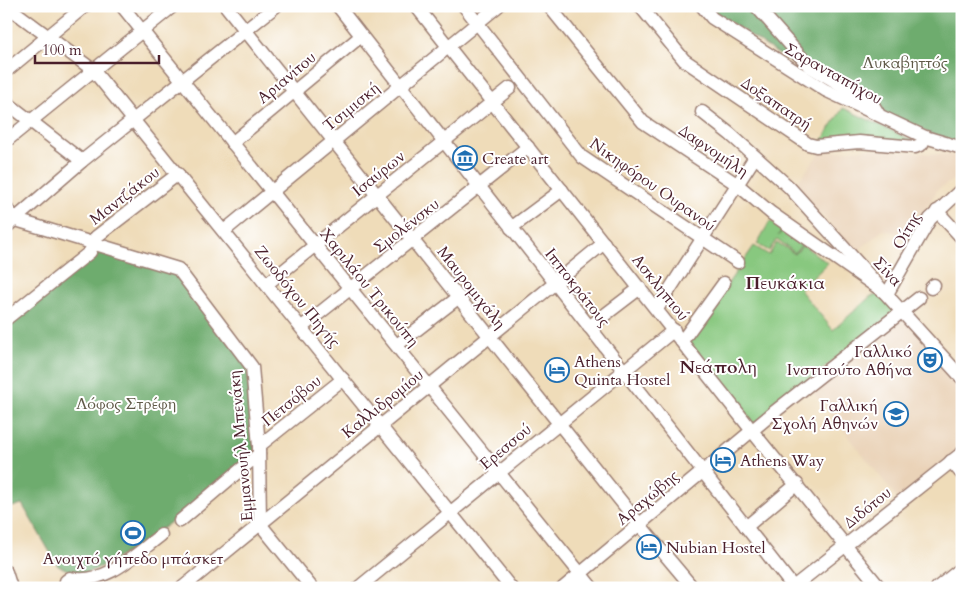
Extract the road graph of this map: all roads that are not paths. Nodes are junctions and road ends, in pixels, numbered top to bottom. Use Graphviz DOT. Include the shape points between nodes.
graph roads {
  1 [pos="7,6"];
  2 [pos="84,6"];
  3 [pos="122,6"];
  4 [pos="173,6"];
  5 [pos="226,6"];
  6 [pos="276,6"];
  7 [pos="338,6"];
  8 [pos="416,6"];
  9 [pos="464,6"];
  10 [pos="498,6"];
  11 [pos="549,6"];
  12 [pos="640,6"];
  13 [pos="702,6"];
  14 [pos="756,6"];
  15 [pos="478,23"];
  16 [pos="245,30"];
  17 [pos="142,32"];
  18 [pos="361,36"];
  19 [pos="47,37"];
  20 [pos="449,47"];
  21 [pos="93,70"];
  22 [pos="6,71"];
  23 [pos="182,82"];
  24 [pos="400,87"];
  25 [pos="510,88"];
  26 [pos="294,91"];
  27 [pos="6,102"];
  28 [pos="492,102"];
  29 [pos="702,112"];
  30 [pos="878,116"];
  31 [pos="30,121"];
  32 [pos="135,121"];
  33 [pos="925,137"];
  34 [pos="6,141"];
  35 [pos="334,141"];
  36 [pos="443,141"];
  37 [pos="232,143"];
  38 [pos="528,147"];
  39 [pos="962,148"];
  40 [pos="755,157"];
  41 [pos="82,161"];
  42 [pos="178,174"];
  43 [pos="738,185"];
  44 [pos="480,188"];
  45 [pos="962,189"];
  46 [pos="562,190"];
  47 [pos="272,192"];
  48 [pos="377,194"];
  49 [pos="6,208"];
  50 [pos="937,211"];
  51 [pos="11,223"];
  52 [pos="511,228"];
  53 [pos="224,231"];
  54 [pos="962,238"];
  55 [pos="704,239"];
  56 [pos="413,240"];
  57 [pos="604,243"];
  58 [pos="93,244"];
  59 [pos="314,245"];
  60 [pos="738,262"];
  61 [pos="554,283"];
  62 [pos="724,283"];
  63 [pos="267,284"];
  64 [pos="352,288"];
  65 [pos="640,288"];
  66 [pos="888,294"];
  67 [pos="459,296"];
  68 [pos="919,298"];
  69 [pos="658,309"];
  70 [pos="903,311"];
  71 [pos="6,319"];
  72 [pos="302,327"];
  73 [pos="589,327"];
  74 [pos="674,330"];
  75 [pos="490,336"];
  76 [pos="682,340"];
  77 [pos="397,345"];
  78 [pos="623,370"];
  79 [pos="962,378"];
  80 [pos="343,379"];
  81 [pos="428,386"];
  82 [pos="559,422"];
  83 [pos="381,425"];
  84 [pos="752,431"];
  85 [pos="258,450"];
  86 [pos="962,452"];
  87 [pos="951,461"];
  88 [pos="499,472"];
  89 [pos="703,472"];
  90 [pos="962,474"];
  91 [pos="797,484"];
  92 [pos="450,512"];
  93 [pos="180,521"];
  94 [pos="260,524"];
  95 [pos="640,524"];
  96 [pos="746,527"];
  97 [pos="161,535"];
  98 [pos="846,545"];
  99 [pos="962,568"];
  100 [pos="6,572"];
  101 [pos="580,574"];
  102 [pos="793,587"];
  103 [pos="11,588"];
  104 [pos="64,588"];
  105 [pos="182,588"];
  106 [pos="312,588"];
  107 [pos="358,588"];
  108 [pos="511,588"];
  109 [pos="563,588"];
  110 [pos="592,588"];
  111 [pos="693,588"];
  112 [pos="880,588"];
  113 [pos="937,588"];
  1 -- 19 [label="street, Ζωοδόχου Πηγής"];
  2 -- 19 [label="street"];
  3 -- 17 [label="street, Χαριλάου Τρικούπη"];
  4 -- 17 [label="street"];
  5 -- 16 [label="street, Μαυρομιχάλη"];
  6 -- 16 [label="street"];
  7 -- 18 [label="street, Ιπποκράτους"];
  8 -- 20 [label="street, Ασκληπιού"];
  9 -- 15 [label="street, Νικηφόρου Ουρανού"];
  10 -- 15 [label="street, Τσιμισκή"];
  11 -- 43 [label="street, Δαφνομήλη" via="643,122"];
  12 -- 33 [label="street, Δοξαπατρή" via="684,60 808,144 874,142 915,147 922,144"];
  13 -- 30 [label="street, Σαρανταπήχου" via="712,18 805,79"];
  14 -- 30 [label="street" via="809,66 874,105"];
  15 -- 20 [label="street, Τσιμισκή"];
  15 -- 55 [label="street, Νικηφόρου Ουρανού" via="582,157"];
  16 -- 23 [label="street"];
  16 -- 26 [label="street, Μαυρομιχάλη"];
  17 -- 21 [label="street"];
  17 -- 23 [label="street, Χαριλάου Τρικούπη"];
  18 -- 24 [label="street, Ιπποκράτους"];
  18 -- 26 [label="street, Αριανίτου"];
  19 -- 21 [label="street, Ζωοδόχου Πηγής"];
  19 -- 22 [label="street"];
  20 -- 24 [label="street, Τσιμισκή"];
  20 -- 28 [label="street, Ασκληπιού"];
  21 -- 31 [label="street"];
  21 -- 32 [label="street, Ζωοδόχου Πηγής"];
  23 -- 32 [label="street"];
  23 -- 37 [label="street, Χαριλάου Τρικούπη"];
  24 -- 35 [label="street, Τσιμισκή"];
  24 -- 36 [label="street, Ιπποκράτους"];
  25 -- 28 [label="street, Ισαύρων"];
  26 -- 35 [label="street, Μαυρομιχάλη"];
  26 -- 37 [label="street, Αριανίτου"];
  27 -- 31 [label="street"];
  28 -- 36 [label="street, Ισαύρων"];
  28 -- 38 [label="street, Ασκληπιού"];
  29 -- 40 [label="street, Σίνα"];
  30 -- 33 [label="street, Σαρανταπήχου"];
  31 -- 34 [label="street"];
  31 -- 41 [label="street"];
  32 -- 41 [label="street"];
  32 -- 42 [label="street, Ζωοδόχου Πηγής"];
  33 -- 39 [label="street, Σαρανταπήχου"];
  35 -- 47 [label="street, Τσιμισκή"];
  35 -- 48 [label="street, Μαυρομιχάλη"];
  36 -- 44 [label="street, Ιπποκράτους"];
  36 -- 48 [label="street, Ισαύρων"];
  37 -- 47 [label="street, Χαριλάου Τρικούπη"];
  38 -- 44 [label="street, Σμολένσκυ"];
  38 -- 46 [label="street, Ασκληπιού"];
  40 -- 43 [label="street"];
  40 -- 66 [label="street, Σίνα" via="789,187"];
  41 -- 51 [label="street"];
  42 -- 53 [label="street, Ζωοδόχου Πηγής"];
  42 -- 58 [label="street, Μαντζάκου" via="96,236"];
  43 -- 55 [label="street"];
  43 -- 66 [label="street, Δαφνομήλη" via="771,213"];
  44 -- 52 [label="street, Ιπποκράτους"];
  44 -- 56 [label="street, Σμολένσκυ"];
  45 -- 50 [label="street, Οίτης"];
  46 -- 52 [label="street"];
  46 -- 57 [label="street, Ασκληπιού"];
  47 -- 53 [label="street, Τσιμισκή"];
  47 -- 59 [label="street, Χαριλάου Τρικούπη"];
  48 -- 56 [label="street, Μαυρομιχάλη"];
  48 -- 59 [label="street, Ισαύρων"];
  49 -- 51 [label="street"];
  50 -- 54 [label="street"];
  50 -- 66 [label="street, Οίτης"];
  51 -- 58 [label="street, Εμμανουήλ Μπενάκη"];
  52 -- 61 [label="street, Ιπποκράτους"];
  53 -- 63 [label="street, Ζωοδόχου Πηγής"];
  55 -- 60 [label="street, Νικηφόρου Ουρανού"];
  55 -- 69 [label="street"];
  56 -- 64 [label="street, Σμολένσκυ"];
  56 -- 67 [label="street, Μαυρομιχάλη"];
  57 -- 61 [label="street, Καλλιδρομίου"];
  57 -- 65 [label="street, Ασκληπιού"];
  58 -- 71 [label="street, Μαντζάκου" via="90,252"];
  58 -- 85 [label="street, Εμμανουήλ Μπενάκη" via="178,269 252,366"];
  59 -- 63 [label="street, Ισαύρων"];
  59 -- 64 [label="street, Χαριλάου Τρικούπη"];
  61 -- 73 [label="street, Ιπποκράτους"];
  61 -- 75 [label="street, Καλλιδρομίου"];
  62 -- 76 [label="street"];
  63 -- 72 [label="street, Ζωοδόχου Πηγής"];
  64 -- 72 [label="street, Σμολένσκυ"];
  64 -- 77 [label="street, Χαριλάου Τρικούπη"];
  65 -- 69 [label="street, Ασκληπιού"];
  65 -- 73 [label="street"];
  66 -- 70 [label="street, Σίνα"];
  67 -- 75 [label="street, Μαυρομιχάλη"];
  67 -- 77 [label="street"];
  68 -- 70 [label="street, Αραχώβης"];
  69 -- 74 [label="street, Ασκληπιού"];
  70 -- 79 [label="street, Σίνα"];
  70 -- 84 [label="street, Αραχώβης"];
  72 -- 80 [label="street, Ζωοδόχου Πηγής"];
  73 -- 78 [label="street, Ιπποκράτους"];
  74 -- 76 [label="street, Ασκληπιού"];
  74 -- 78 [label="street, Ερεσσού"];
  75 -- 81 [label="street, Καλλιδρομίου"];
  75 -- 82 [label="street, Μαυρομιχάλη"];
  76 -- 84 [label="street, Ασκληπιού"];
  77 -- 81 [label="street, Χαριλάου Τρικούπη"];
  78 -- 82 [label="street, Ερεσσού"];
  78 -- 89 [label="street, Ιπποκράτους"];
  80 -- 83 [label="street, Ζωοδόχου Πηγής"];
  80 -- 85 [label="street, Πετσόβου"];
  81 -- 83 [label="street, Καλλιδρομίου"];
  81 -- 88 [label="street, Χαριλάου Τρικούπη"];
  82 -- 88 [label="street, Ερεσσού"];
  82 -- 95 [label="street, Μαυρομιχάλη"];
  83 -- 92 [label="street, Ζωοδόχου Πηγής"];
  83 -- 94 [label="street, Καλλιδρομίου"];
  84 -- 89 [label="street, Αραχώβης"];
  84 -- 91 [label="street, Ασκληπιού"];
  85 -- 93 [label="street, Πετσόβου"];
  85 -- 94 [label="street, Εμμανουήλ Μπενάκη"];
  86 -- 87 [label="street, Διδότου"];
  87 -- 90 [label="street"];
  87 -- 98 [label="street, Διδότου"];
  88 -- 92 [label="street, Ερεσσού"];
  88 -- 101 [label="street, Χαριλάου Τρικούπη"];
  89 -- 95 [label="street, Αραχώβης"];
  89 -- 96 [label="street, Ιπποκράτους"];
  91 -- 96 [label="street"];
  91 -- 98 [label="street, Ασκληπιού"];
  92 -- 107 [label="street, Ερεσσού"];
  92 -- 108 [label="street, Ζωοδόχου Πηγής"];
  94 -- 105 [label="street, Καλλιδρομίου"];
  94 -- 106 [label="street, Εμμανουήλ Μπενάκη"];
  95 -- 101 [label="street, Αραχώβης"];
  95 -- 111 [label="street, Μαυρομιχάλη"];
  96 -- 102 [label="street, Ιπποκράτους"];
  97 -- 104 [label="street" via="103,575 84,580 70,578"];
  98 -- 102 [label="street, Διδότου"];
  98 -- 112 [label="street, Ασκληπιού"];
  99 -- 113 [label="street"];
  100 -- 103 [label="street"];
  101 -- 109 [label="street, Αραχώβης"];
  101 -- 110 [label="street, Χαριλάου Τρικούπη"];
}
